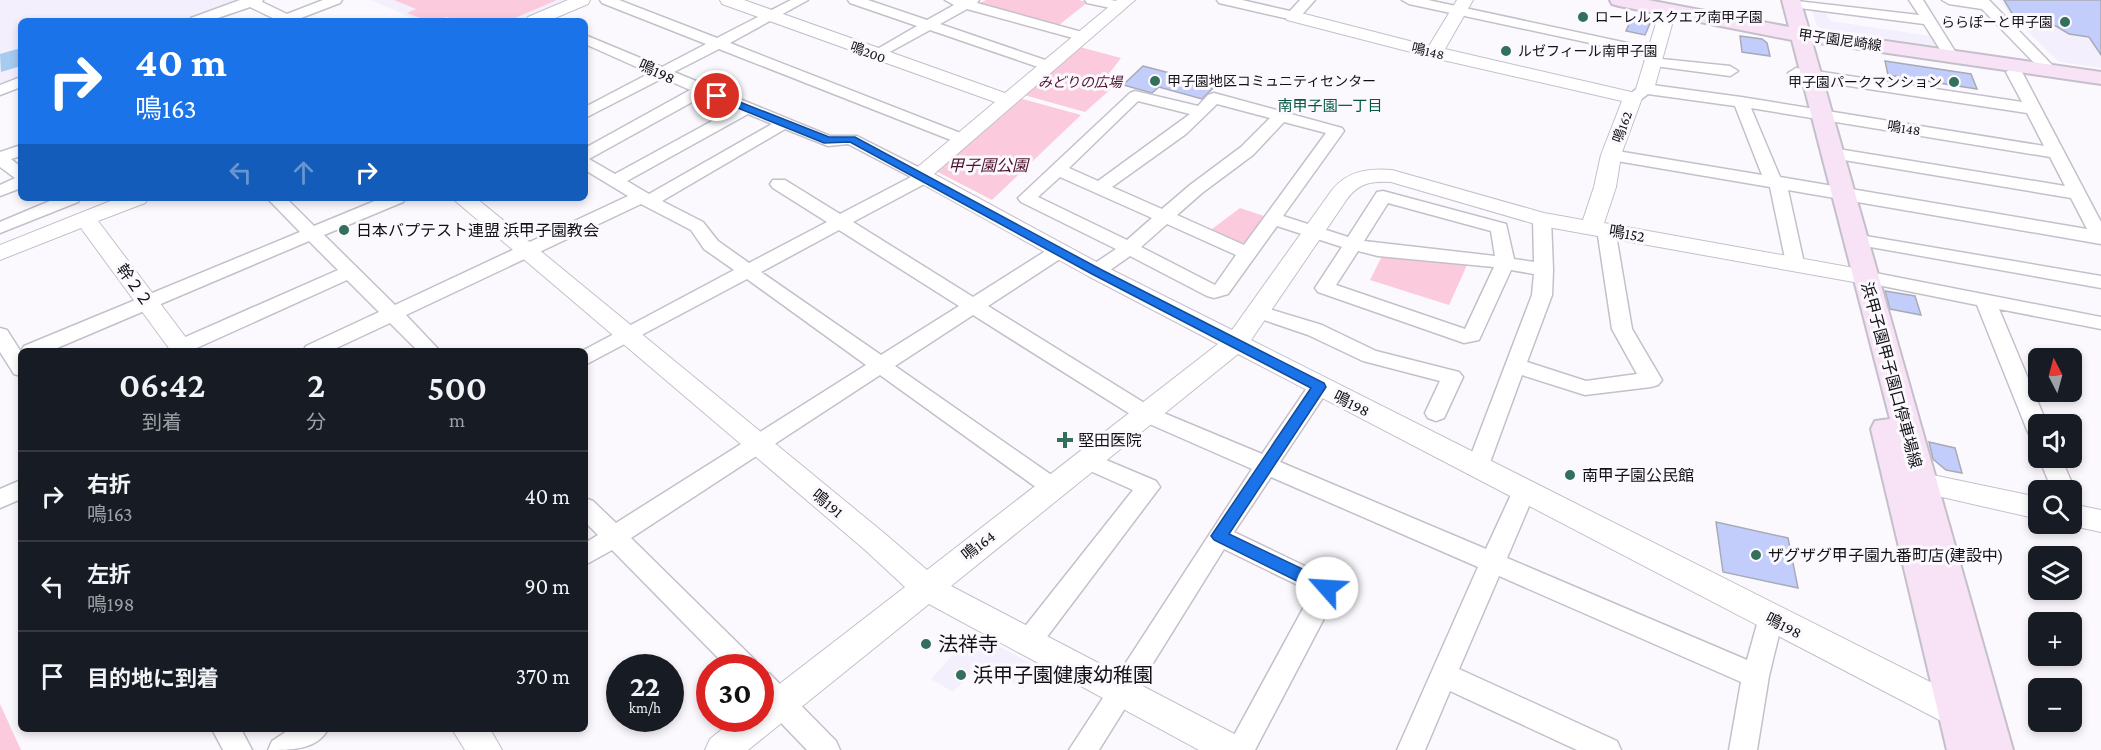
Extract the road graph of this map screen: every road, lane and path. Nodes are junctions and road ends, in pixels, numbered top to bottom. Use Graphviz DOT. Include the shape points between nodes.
graph roads {
  1 [pos="335,0"];
  2 [pos="582,0"];
  3 [pos="608,0"];
  4 [pos="728,0"];
  5 [pos="801,0"];
  6 [pos="855,0"];
  7 [pos="1092,0"];
  8 [pos="1224,0"];
  9 [pos="1308,0"];
  10 [pos="1409,0"];
  11 [pos="1619,0"];
  12 [pos="1916,0"];
  13 [pos="1949,0"];
  14 [pos="251,1"];
  15 [pos="963,1"];
  16 [pos="1788,1"];
  17 [pos="1983,2"];
  18 [pos="1124,3"];
  19 [pos="1462,5"];
  20 [pos="1669,5"];
  21 [pos="771,16"];
  22 [pos="1293,16"];
  23 [pos="204,18"];
  24 [pos="284,18"];
  25 [pos="289,18"];
  26 [pos="543,18"];
  27 [pos="1930,21"];
  28 [pos="930,25"];
  29 [pos="1796,35"];
  30 [pos="1084,37"];
  31 [pos="588,40"];
  32 [pos="718,44"];
  33 [pos="1434,52"];
  34 [pos="877,55"];
  35 [pos="1951,56"];
  36 [pos="1654,58"];
  37 [pos="1049,66"];
  38 [pos="1730,70"];
  39 [pos="2049,70"];
  40 [pos="661,72"];
  41 [pos="2014,72"];
  42 [pos="1804,74"];
  43 [pos="2101,78"];
  44 [pos="18,83"];
  45 [pos="2101,85"];
  46 [pos="0,90"];
  47 [pos="702,90"];
  48 [pos="1639,93"];
  49 [pos="18,98"];
  50 [pos="588,98"];
  51 [pos="1009,101"];
  52 [pos="1741,102"];
  53 [pos="0,104"];
  54 [pos="601,105"];
  55 [pos="747,108"];
  56 [pos="2034,109"];
  57 [pos="588,112"];
  58 [pos="1203,112"];
  59 [pos="1813,113"];
  60 [pos="1282,115"];
  61 [pos="783,124"];
  62 [pos="962,139"];
  63 [pos="18,151"];
  64 [pos="588,152"];
  65 [pos="1832,153"];
  66 [pos="2056,153"];
  67 [pos="1611,155"];
  68 [pos="0,158"];
  69 [pos="588,165"];
  70 [pos="1059,170"];
  71 [pos="18,173"];
  72 [pos="922,176"];
  73 [pos="615,181"];
  74 [pos="1776,181"];
  75 [pos="18,183"];
  76 [pos="779,184"];
  77 [pos="1099,188"];
  78 [pos="0,191"];
  79 [pos="1834,192"];
  80 [pos="2079,194"];
  81 [pos="645,199"];
  82 [pos="60,201"];
  83 [pos="63,201"];
  84 [pos="130,201"];
  85 [pos="282,201"];
  86 [pos="390,201"];
  87 [pos="467,201"];
  88 [pos="1165,217"];
  89 [pos="1274,219"];
  90 [pos="1542,219"];
  91 [pos="86,220"];
  92 [pos="839,221"];
  93 [pos="0,228"];
  94 [pos="1599,228"];
  95 [pos="1312,231"];
  96 [pos="310,234"];
  97 [pos="2100,238"];
  98 [pos="1854,239"];
  99 [pos="1352,244"];
  100 [pos="1129,248"];
  101 [pos="526,251"];
  102 [pos="1059,251"];
  103 [pos="0,253"];
  104 [pos="1249,254"];
  105 [pos="1505,263"];
  106 [pos="1795,263"];
  107 [pos="748,269"];
  108 [pos="1544,270"];
  109 [pos="1096,271"];
  110 [pos="348,272"];
  111 [pos="1856,276"];
  112 [pos="2101,282"];
  113 [pos="147,302"];
  114 [pos="1986,302"];
  115 [pos="974,307"];
  116 [pos="1259,312"];
  117 [pos="393,313"];
  118 [pos="2096,322"];
  119 [pos="0,335"];
  120 [pos="627,336"];
  121 [pos="2101,342"];
  122 [pos="1236,343"];
  123 [pos="43,348"];
  124 [pos="181,348"];
  125 [pos="184,348"];
  126 [pos="319,348"];
  127 [pos="427,348"];
  128 [pos="588,356"];
  129 [pos="18,359"];
  130 [pos="879,365"];
  131 [pos="1516,366"];
  132 [pos="1320,387"];
  133 [pos="1436,413"];
  134 [pos="1146,414"];
  135 [pos="2032,414"];
  136 [pos="758,445"];
  137 [pos="1087,460"];
  138 [pos="1267,466"];
  139 [pos="1477,468"];
  140 [pos="1909,480"];
  141 [pos="1052,487"];
  142 [pos="18,490"];
  143 [pos="1523,492"];
  144 [pos="0,499"];
  145 [pos="2028,506"];
  146 [pos="588,510"];
  147 [pos="2082,513"];
  148 [pos="2101,521"];
  149 [pos="615,536"];
  150 [pos="1219,536"];
  151 [pos="588,553"];
  152 [pos="1494,562"];
  153 [pos="925,588"];
  154 [pos="1770,618"];
  155 [pos="1028,642"];
  156 [pos="732,654"];
  157 [pos="1444,675"];
  158 [pos="1756,676"];
  159 [pos="1122,692"];
  160 [pos="774,695"];
  161 [pos="782,703"];
  162 [pos="1956,712"];
  163 [pos="1986,719"];
  164 [pos="228,732"];
  165 [pos="309,732"];
  166 [pos="471,732"];
  167 [pos="238,750"];
  168 [pos="282,750"];
  169 [pos="485,750"];
  170 [pos="722,750"];
  171 [pos="826,750"];
  172 [pos="1083,750"];
  173 [pos="1232,750"];
  174 [pos="1240,750"];
  175 [pos="1411,750"];
  176 [pos="1607,750"];
  177 [pos="1743,750"];
  178 [pos="1966,750"];
  179 [pos="1994,750"];
  1 -- 25 [label="street"];
  2 -- 26 [label="street"];
  3 -- 32 [label="street"];
  4 -- 21 [label="street, 鳴200"];
  5 -- 21 [label="street"];
  6 -- 28 [label="street"];
  7 -- 18 [label="street"];
  8 -- 22 [label="street, 鳴148"];
  9 -- 22 [label="street"];
  10 -- 19 [label="street"];
  11 -- 20 [label="main road"];
  12 -- 27 [label="street"];
  13 -- 17 [label="street"];
  14 -- 23 [label="street"];
  14 -- 24 [label="street"];
  15 -- 28 [label="street"];
  15 -- 30 [label="street"];
  16 -- 27 [label="street"];
  16 -- 29 [label="main road, 浜甲子園甲子園口停車場線"];
  17 -- 39 [label="street"];
  18 -- 30 [label="street"];
  19 -- 33 [label="street"];
  19 -- 36 [label="street"];
  20 -- 29 [label="main road"];
  20 -- 36 [label="street, 鳴162"];
  21 -- 32 [label="street"];
  21 -- 34 [label="street, 鳴200"];
  22 -- 33 [label="street, 鳴148"];
  27 -- 35 [label="street"];
  28 -- 34 [label="street"];
  28 -- 37 [label="street"];
  29 -- 35 [label="main road, 甲子園尼崎線"];
  29 -- 41 [label="main road, 甲子園尼崎線"];
  29 -- 42 [label="main road, 浜甲子園甲子園口停車場線"];
  30 -- 37 [label="street"];
  31 -- 40 [label="street, 鳴198"];
  32 -- 40 [label="street"];
  32 -- 62 [label="street"];
  33 -- 48 [label="street, 鳴148"];
  34 -- 51 [label="street, 鳴200"];
  35 -- 39 [label="main road, 甲子園尼崎線"];
  36 -- 38 [label="street"];
  36 -- 48 [label="street, 鳴162"];
  37 -- 51 [label="street"];
  39 -- 43 [label="main road, 甲子園尼崎線"];
  40 -- 47 [label="street, 鳴198"];
  40 -- 54 [label="street"];
  41 -- 45 [label="main road, 甲子園尼崎線"];
  41 -- 56 [label="street"];
  42 -- 56 [label="street"];
  42 -- 59 [label="main road, 浜甲子園甲子園口停車場線"];
  44 -- 46 [label="street"];
  47 -- 55 [label="street, 鳴198"];
  47 -- 64 [label="street"];
  48 -- 52 [label="street, 鳴148"];
  48 -- 67 [label="street, 鳴162"];
  49 -- 53 [label="street"];
  50 -- 54 [label="street"];
  51 -- 62 [label="street"];
  52 -- 59 [label="street, 鳴148"];
  52 -- 74 [label="street"];
  54 -- 57 [label="street"];
  55 -- 61 [label="street, 鳴198"];
  55 -- 73 [label="street"];
  56 -- 66 [label="street"];
  58 -- 60 [label="street" via="1214,98"];
  58 -- 70 [label="street" via="1135,96"];
  58 -- 77 [label="street"];
  59 -- 65 [label="main road, 浜甲子園甲子園口停車場線"];
  59 -- 66 [label="street, 鳴148"];
  59 -- 79 [label="main road, 浜甲子園甲子園口停車場線"];
  60 -- 88 [label="street" via="1247,151"];
  60 -- 89 [label="street" via="1336,131"];
  61 -- 72 [label="street, 鳴198" via="828,141 851,139"];
  61 -- 81 [label="street"];
  62 -- 72 [label="street"];
  63 -- 68 [label="street"];
  65 -- 79 [label="main road, 浜甲子園甲子園口停車場線"];
  65 -- 80 [label="street"];
  66 -- 80 [label="street"];
  67 -- 74 [label="street"];
  67 -- 94 [label="street, 鳴162"];
  68 -- 71 [label="street"];
  69 -- 73 [label="street"];
  70 -- 77 [label="street"];
  70 -- 100 [label="street" via="1027,198"];
  72 -- 92 [label="street"];
  72 -- 102 [label="street, 鳴198"];
  73 -- 81 [label="street"];
  74 -- 79 [label="street"];
  74 -- 106 [label="street"];
  75 -- 78 [label="street"];
  76 -- 92 [label="street"];
  77 -- 88 [label="street"];
  79 -- 97 [label="street"];
  79 -- 98 [label="main road, 浜甲子園甲子園口停車場線"];
  79 -- 111 [label="main road, 浜甲子園甲子園口停車場線"];
  80 -- 97 [label="street"];
  81 -- 101 [label="street"];
  81 -- 107 [label="street" via="697,226 711,245"];
  82 -- 93 [label="street"];
  83 -- 91 [label="street"];
  84 -- 91 [label="street"];
  85 -- 96 [label="street"];
  86 -- 96 [label="street"];
  87 -- 101 [label="street, 鳴191"];
  88 -- 100 [label="street"];
  88 -- 104 [label="street"];
  89 -- 95 [label="street"];
  89 -- 104 [label="street"];
  90 -- 94 [label="street, 鳴152"];
  90 -- 95 [label="street, 鳴152" via="1392,176 1372,175 1349,184"];
  90 -- 108 [label="street"];
  91 -- 103 [label="street"];
  91 -- 113 [label="street, 幹２２"];
  92 -- 107 [label="street"];
  92 -- 115 [label="street"];
  94 -- 106 [label="street, 鳴152"];
  94 -- 131 [label="street" via="1622,329 1651,380 1585,388"];
  95 -- 99 [label="street"];
  95 -- 116 [label="street, 鳴152"];
  96 -- 110 [label="street"];
  96 -- 113 [label="street"];
  98 -- 111 [label="main road, 浜甲子園甲子園口停車場線"];
  98 -- 112 [label="street"];
  99 -- 105 [label="street"];
  99 -- 105 [label="street" via="1383,196 1500,228"];
  99 -- 105 [label="street" via="1325,288 1464,336 1473,335"];
  100 -- 104 [label="street" via="1214,292 1221,290"];
  100 -- 109 [label="street"];
  101 -- 117 [label="street"];
  101 -- 120 [label="street, 鳴191"];
  102 -- 109 [label="street, 鳴198"];
  102 -- 115 [label="street"];
  105 -- 108 [label="street"];
  106 -- 111 [label="street, 鳴152"];
  107 -- 120 [label="street"];
  107 -- 130 [label="street"];
  108 -- 131 [label="street" via="1542,295"];
  109 -- 122 [label="street, 鳴198"];
  110 -- 117 [label="street"];
  110 -- 125 [label="street"];
  111 -- 114 [label="street, 鳴152"];
  111 -- 140 [label="main road, 浜甲子園甲子園口停車場線"];
  113 -- 123 [label="street"];
  113 -- 124 [label="street, 幹２２"];
  114 -- 118 [label="street, 鳴152"];
  114 -- 135 [label="street"];
  115 -- 130 [label="street"];
  115 -- 134 [label="street"];
  116 -- 122 [label="street, 鳴152"];
  116 -- 133 [label="street" via="1315,330 1370,356 1452,377"];
  117 -- 126 [label="street"];
  117 -- 127 [label="street"];
  118 -- 121 [label="street"];
  119 -- 129 [label="street"];
  120 -- 128 [label="street"];
  120 -- 136 [label="street, 鳴191"];
  122 -- 132 [label="street, 鳴198"];
  122 -- 134 [label="street, 鳴164"];
  130 -- 136 [label="street"];
  130 -- 141 [label="street"];
  131 -- 139 [label="street"];
  132 -- 138 [label="street"];
  132 -- 139 [label="street, 鳴198"];
  134 -- 137 [label="street, 鳴164"];
  134 -- 138 [label="street"];
  136 -- 149 [label="street"];
  136 -- 153 [label="street, 鳴191"];
  137 -- 141 [label="street, 鳴164"];
  137 -- 155 [label="street" via="1148,487"];
  138 -- 150 [label="street"];
  138 -- 152 [label="street"];
  139 -- 143 [label="street, 鳴198"];
  140 -- 145 [label="street"];
  140 -- 162 [label="main road, 浜甲子園甲子園口停車場線"];
  140 -- 163 [label="main road, 浜甲子園甲子園口停車場線"];
  141 -- 153 [label="street, 鳴164"];
  142 -- 144 [label="street"];
  143 -- 152 [label="street"];
  143 -- 154 [label="street, 鳴198"];
  146 -- 149 [label="street"];
  147 -- 148 [label="street"];
  149 -- 151 [label="street"];
  149 -- 156 [label="street"];
  150 -- 159 [label="street"];
  150 -- 174 [label="street" via="1327,588"];
  152 -- 157 [label="street"];
  152 -- 158 [label="street"];
  153 -- 155 [label="street, 鳴191"];
  153 -- 161 [label="street, 鳴164"];
  154 -- 158 [label="street"];
  154 -- 162 [label="street, 鳴198"];
  155 -- 159 [label="street, 鳴191"];
  157 -- 175 [label="street"];
  157 -- 176 [label="street"];
  158 -- 177 [label="street"];
  159 -- 172 [label="street"];
  159 -- 173 [label="street, 鳴191"];
  160 -- 161 [label="street"];
  161 -- 170 [label="street, 鳴164"];
  161 -- 171 [label="street"];
  162 -- 163 [label="street, 鳴198"];
  162 -- 178 [label="main road, 浜甲子園甲子園口停車場線"];
  163 -- 179 [label="main road, 浜甲子園甲子園口停車場線"];
  164 -- 167 [label="street"];
  165 -- 168 [label="street"];
  166 -- 169 [label="street"];
}
